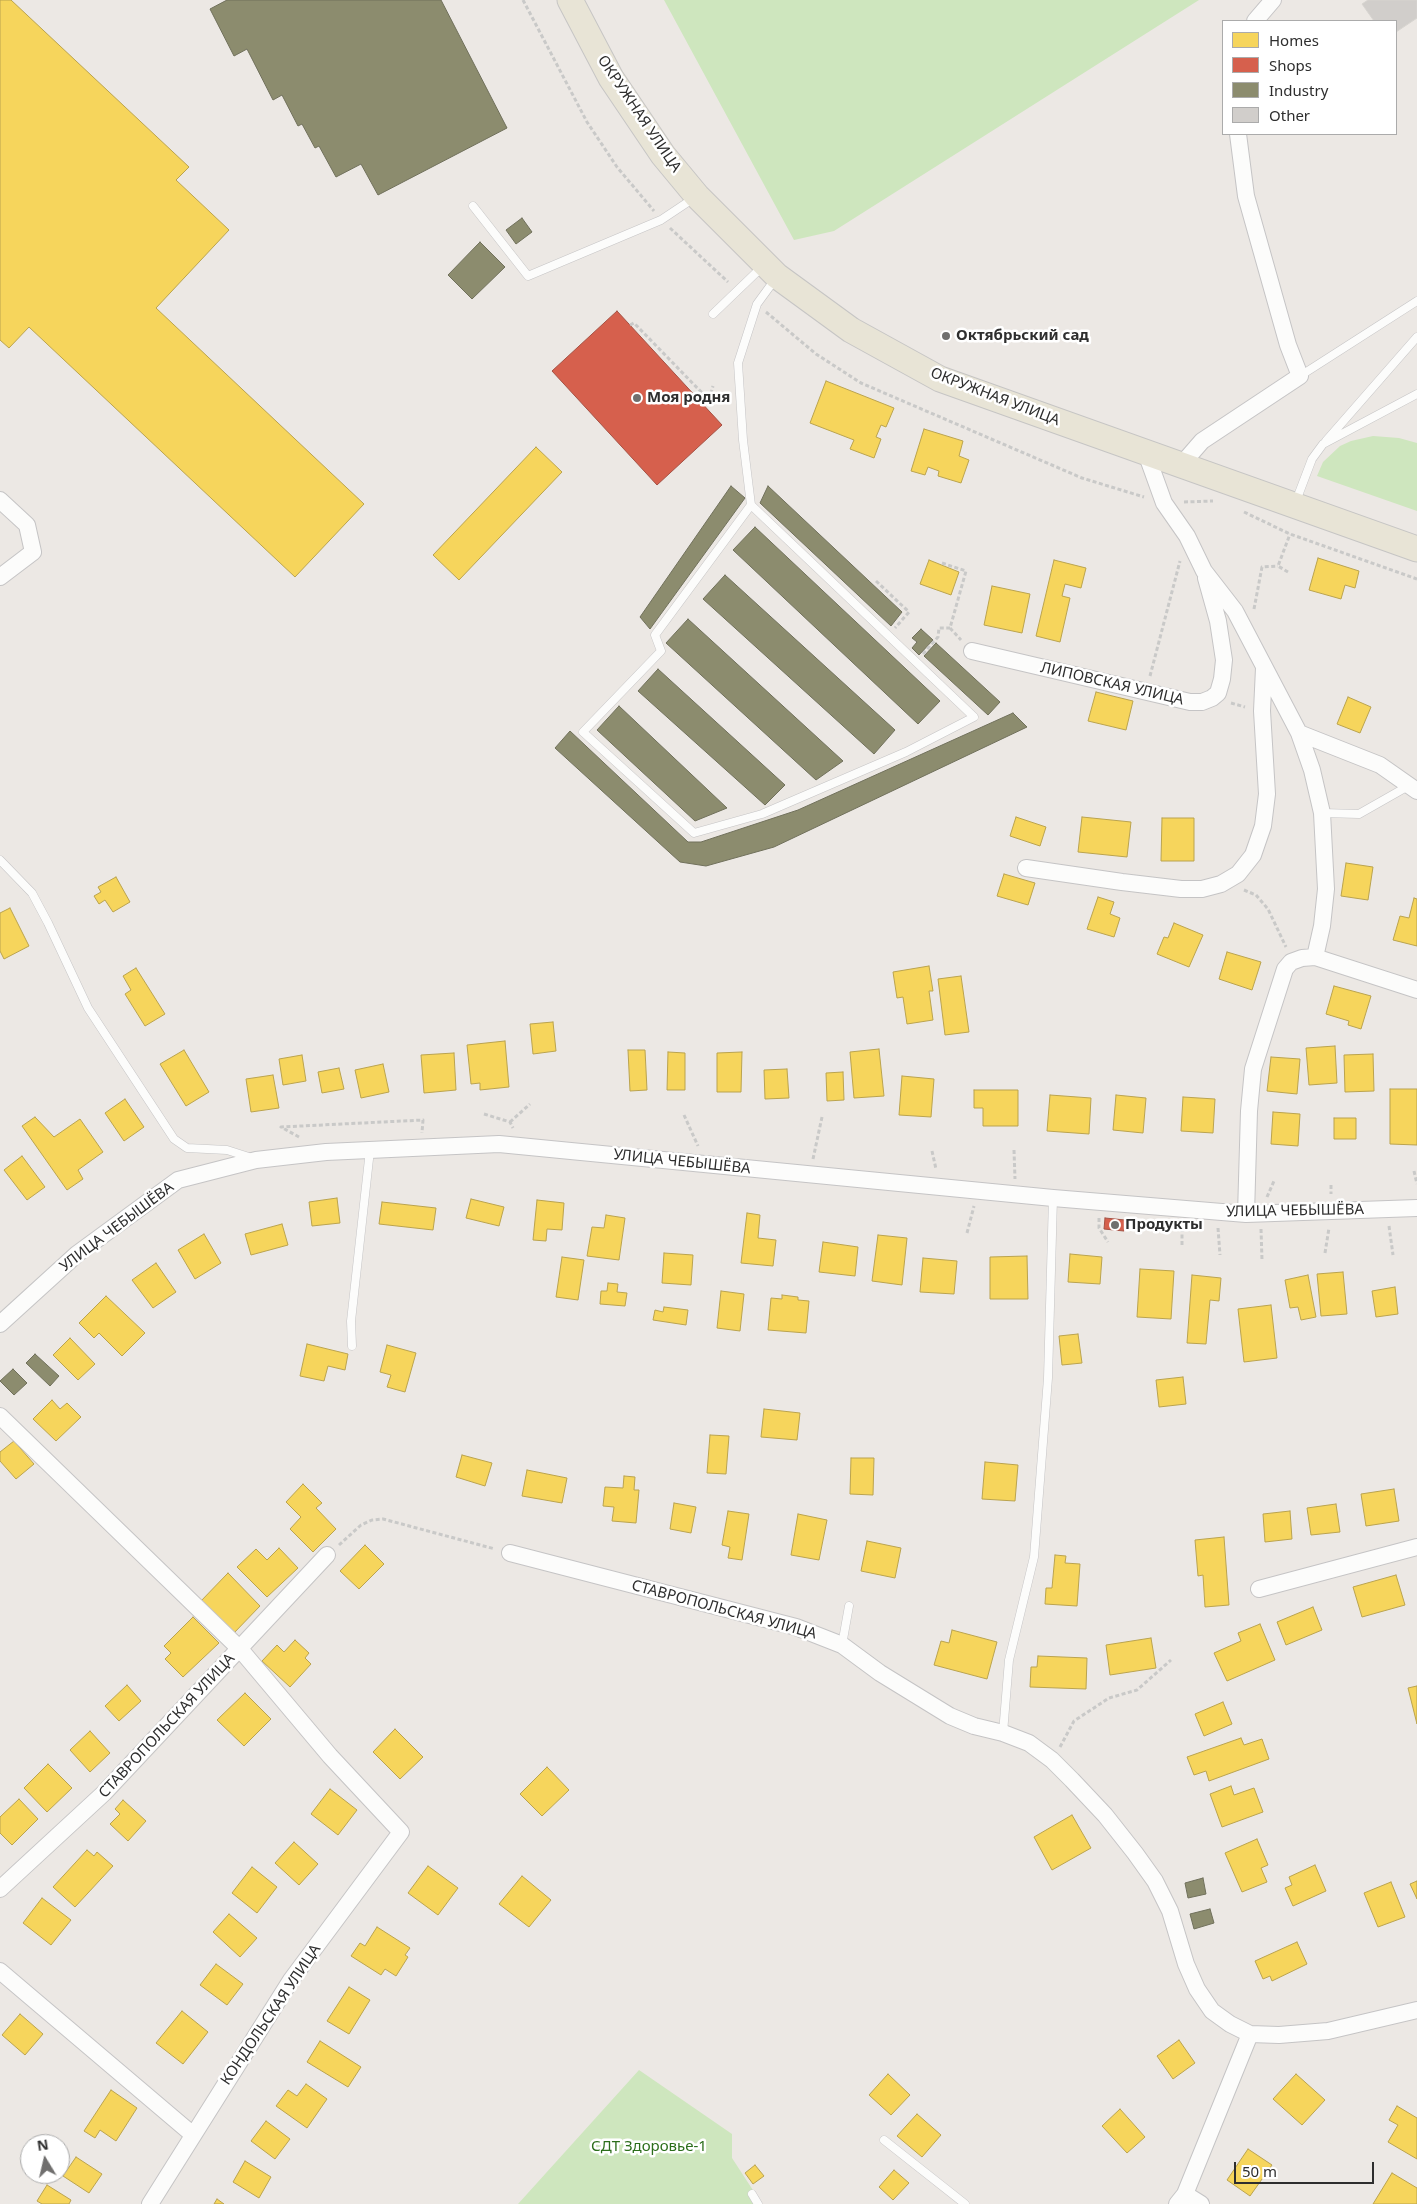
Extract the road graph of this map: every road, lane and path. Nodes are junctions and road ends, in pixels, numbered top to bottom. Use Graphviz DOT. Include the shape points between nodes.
graph roads {
  1 [pos="570,0"];
  2 [pos="1273,0"];
  3 [pos="1256,20"];
  4 [pos="1238,135"];
  5 [pos="697,196"];
  6 [pos="473,206"];
  7 [pos="771,270"];
  8 [pos="1417,301"];
  9 [pos="713,314"];
  10 [pos="630,325"];
  11 [pos="1417,337"];
  12 [pos="1300,376"];
  13 [pos="713,386"];
  14 [pos="1417,394"];
  15 [pos="1323,444"];
  16 [pos="1146,453"];
  17 [pos="1182,464"];
  18 [pos="0,500"];
  19 [pos="1295,504"];
  20 [pos="751,505"];
  21 [pos="1290,534"];
  22 [pos="1187,536"];
  23 [pos="1417,549"];
  24 [pos="942,563"];
  25 [pos="1278,566"];
  26 [pos="1204,571"];
  27 [pos="1288,572"];
  28 [pos="0,577"];
  29 [pos="876,581"];
  30 [pos="1252,619"];
  31 [pos="950,628"];
  32 [pos="888,636"];
  33 [pos="972,651"];
  34 [pos="916,662"];
  35 [pos="1264,668"];
  36 [pos="1146,691"];
  37 [pos="1299,733"];
  38 [pos="1413,788"];
  39 [pos="1322,813"];
  40 [pos="0,860"];
  41 [pos="1026,868"];
  42 [pos="1221,884"];
  43 [pos="1315,957"];
  44 [pos="1291,962"];
  45 [pos="1417,990"];
  46 [pos="530,1104"];
  47 [pos="684,1115"];
  48 [pos="822,1117"];
  49 [pos="510,1122"];
  50 [pos="421,1148"];
  51 [pos="370,1150"];
  52 [pos="1014,1150"];
  53 [pos="326,1152"];
  54 [pos="256,1160"];
  55 [pos="707,1164"];
  56 [pos="1414,1171"];
  57 [pos="809,1174"];
  58 [pos="1417,1184"];
  59 [pos="977,1191"];
  60 [pos="1016,1195"];
  61 [pos="1053,1198"];
  62 [pos="1100,1202"];
  63 [pos="1386,1208"];
  64 [pos="1417,1208"];
  65 [pos="1218,1212"];
  66 [pos="1246,1214"];
  67 [pos="967,1233"];
  68 [pos="1108,1242"];
  69 [pos="1220,1255"];
  70 [pos="1393,1255"];
  71 [pos="0,1324"];
  72 [pos="352,1346"];
  73 [pos="0,1416"];
  74 [pos="1417,1547"];
  75 [pos="510,1553"];
  76 [pos="327,1556"];
  77 [pos="1259,1589"];
  78 [pos="849,1606"];
  79 [pos="842,1645"];
  80 [pos="240,1649"];
  81 [pos="1171,1660"];
  82 [pos="1003,1733"];
  83 [pos="1052,1760"];
  84 [pos="0,1889"];
  85 [pos="0,1971"];
  86 [pos="1417,2010"];
  87 [pos="1250,2034"];
  88 [pos="192,2134"];
  89 [pos="884,2140"];
  90 [pos="752,2194"];
  91 [pos="1181,2199"];
  92 [pos="150,2204"];
  93 [pos="758,2204"];
  94 [pos="965,2204"];
  95 [pos="1201,2204"];
  1 -- 5 [label="main road, ОКРУЖНАЯ УЛИЦА" via="611,78 663,155"];
  2 -- 3 [label="street"];
  4 -- 12 [label="street" via="1246,196 1288,346"];
  5 -- 6 [label="lane" via="662,220 528,276"];
  5 -- 7 [label="main road, ОКРУЖНАЯ УЛИЦА"];
  7 -- 9 [label="lane"];
  7 -- 16 [label="main road, ОКРУЖНАЯ УЛИЦА" via="851,330 940,379"];
  7 -- 20 [label="lane" via="738,364"];
  8 -- 12 [label="lane"];
  10 -- 13 [label="path" via="634,323 709,400"];
  11 -- 15 [label="lane"];
  12 -- 17 [label="street" via="1202,441"];
  14 -- 15 [label="lane"];
  15 -- 19 [label="lane" via="1312,458"];
  16 -- 17 [label="main road, ОКРУЖНАЯ УЛИЦА"];
  16 -- 22 [label="street" via="1164,503"];
  17 -- 19 [label="main road, ОКРУЖНАЯ УЛИЦА"];
  18 -- 28 [label="street" via="26,525 33,552"];
  19 -- 23 [label="main road, ОКРУЖНАЯ УЛИЦА"];
  20 -- 32 [label="lane"];
  20 -- 34 [label="lane" via="655,634 661,651 583,732 694,833 762,814 906,752 974,717"];
  21 -- 25 [label="path"];
  22 -- 26 [label="street"];
  22 -- 36 [label="path"];
  24 -- 31 [label="path" via="966,571"];
  25 -- 27 [label="path"];
  25 -- 30 [label="path" via="1262,567"];
  26 -- 35 [label="street" via="1235,611"];
  26 -- 36 [label="street, ЛИПОВСКАЯ УЛИЦА" via="1224,660 1218,693 1202,702 1190,702"];
  29 -- 32 [label="path" via="909,612"];
  31 -- 33 [label="path"];
  31 -- 34 [label="path" via="939,628 938,638"];
  32 -- 34 [label="lane"];
  33 -- 36 [label="street, ЛИПОВСКАЯ УЛИЦА"];
  35 -- 37 [label="street"];
  35 -- 42 [label="street" via="1262,711 1267,794 1262,826 1252,855 1238,874"];
  37 -- 38 [label="street" via="1380,765"];
  37 -- 39 [label="street"];
  38 -- 39 [label="lane" via="1358,814"];
  39 -- 43 [label="street" via="1326,889"];
  40 -- 54 [label="lane" via="32,893 88,1008 174,1139 186,1148 227,1150"];
  41 -- 42 [label="street" via="1181,888 1202,889"];
  42 -- 44 [label="path" via="1256,895 1276,924"];
  43 -- 44 [label="street"];
  43 -- 45 [label="street"];
  44 -- 66 [label="street" via="1282,978 1253,1069"];
  46 -- 49 [label="path"];
  47 -- 55 [label="path"];
  48 -- 57 [label="path"];
  50 -- 51 [label="street, УЛИЦА ЧЕБЫШЁВА"];
  50 -- 53 [label="path" via="422,1120 280,1127"];
  50 -- 55 [label="street, УЛИЦА ЧЕБЫШЁВА" via="499,1144"];
  51 -- 53 [label="street, УЛИЦА ЧЕБЫШЁВА"];
  51 -- 72 [label="lane" via="351,1321"];
  52 -- 60 [label="path"];
  53 -- 54 [label="street, УЛИЦА ЧЕБЫШЁВА"];
  54 -- 71 [label="street, УЛИЦА ЧЕБЫШЁВА" via="178,1180 77,1254"];
  55 -- 57 [label="street, УЛИЦА ЧЕБЫШЁВА"];
  56 -- 58 [label="path"];
  57 -- 59 [label="street, УЛИЦА ЧЕБЫШЁВА"];
  59 -- 60 [label="street, УЛИЦА ЧЕБЫШЁВА"];
  59 -- 67 [label="path"];
  60 -- 61 [label="street, УЛИЦА ЧЕБЫШЁВА"];
  61 -- 62 [label="street, УЛИЦА ЧЕБЫШЁВА"];
  61 -- 82 [label="lane" via="1048,1378 1034,1557 1009,1660"];
  62 -- 65 [label="street, УЛИЦА ЧЕБЫШЁВА"];
  62 -- 68 [label="path" via="1099,1228"];
  63 -- 64 [label="street, УЛИЦА ЧЕБЫШЁВА"];
  63 -- 66 [label="street, УЛИЦА ЧЕБЫШЁВА" via="1331,1213"];
  63 -- 70 [label="path"];
  65 -- 66 [label="street, УЛИЦА ЧЕБЫШЁВА"];
  65 -- 69 [label="path"];
  73 -- 80 [label="street"];
  74 -- 77 [label="street"];
  75 -- 76 [label="path" via="383,1519 361,1524"];
  75 -- 79 [label="street, СТАВРОПОЛЬСКАЯ УЛИЦА" via="796,1626"];
  76 -- 80 [label="street, СТАВРОПОЛЬСКАЯ УЛИЦА"];
  78 -- 79 [label="lane"];
  79 -- 82 [label="street, СТАВРОПОЛЬСКАЯ УЛИЦА" via="880,1674 950,1716"];
  80 -- 84 [label="street, СТАВРОПОЛЬСКАЯ УЛИЦА" via="104,1794"];
  80 -- 88 [label="street, КОНДОЛЬСКАЯ УЛИЦА" via="330,1756 401,1832 291,1980"];
  81 -- 83 [label="path" via="1137,1690 1109,1698 1074,1721"];
  82 -- 83 [label="street, СТАВРОПОЛЬСКАЯ УЛИЦА" via="1029,1743"];
  83 -- 87 [label="street, СТАВРОПОЛЬСКАЯ УЛИЦА" via="1104,1815 1155,1881 1170,1911 1197,1989 1212,2011"];
  85 -- 88 [label="street"];
  86 -- 87 [label="street, СТАВРОПОЛЬСКАЯ УЛИЦА" via="1328,2031"];
  87 -- 91 [label="street"];
  88 -- 92 [label="street, КОНДОЛЬСКАЯ УЛИЦА"];
  89 -- 94 [label="lane"];
  90 -- 93 [label="lane"];
  91 -- 95 [label="street"];
}
